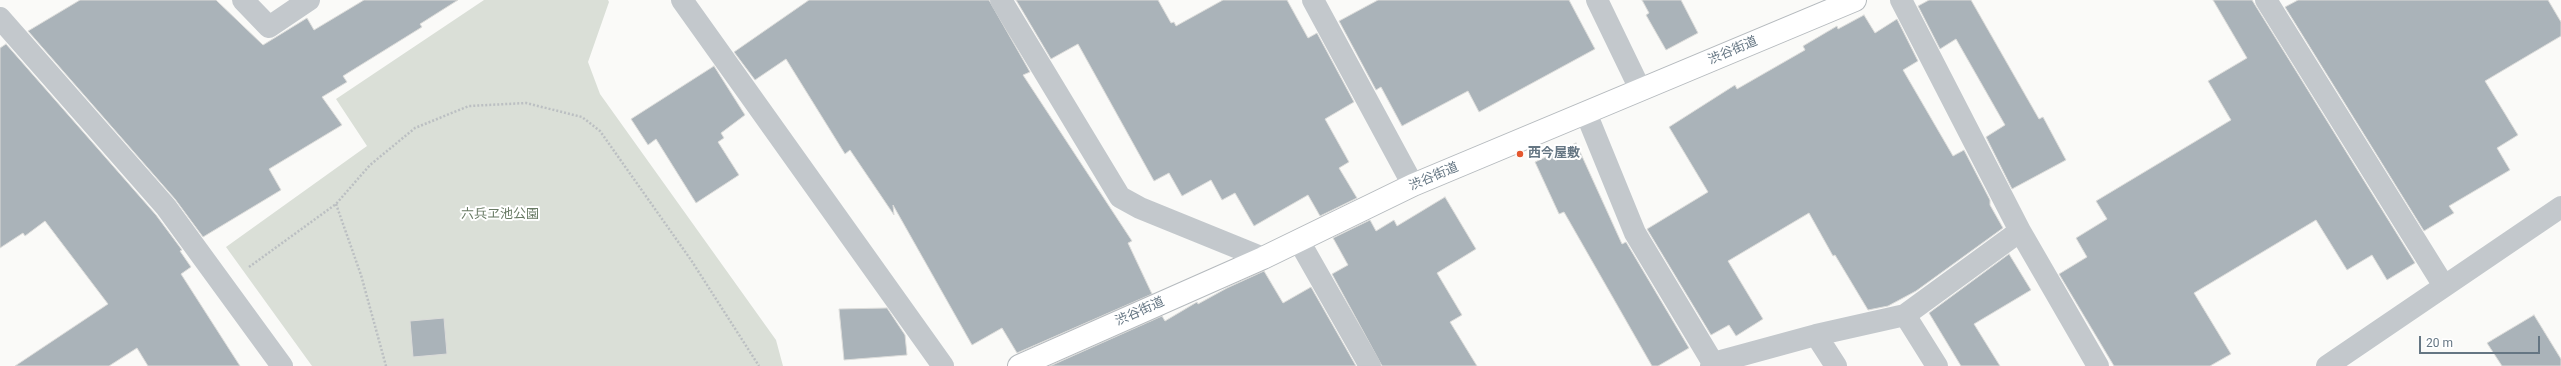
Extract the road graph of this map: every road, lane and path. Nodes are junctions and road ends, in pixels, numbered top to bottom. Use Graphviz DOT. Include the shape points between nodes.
graph roads {
  1 [pos="243,0"];
  2 [pos="309,0"];
  3 [pos="682,0"];
  4 [pos="1001,0"];
  5 [pos="1313,0"];
  6 [pos="1597,0"];
  7 [pos="1855,0"];
  8 [pos="1901,0"];
  9 [pos="2266,0"];
  10 [pos="0,18"];
  11 [pos="1640,90"];
  12 [pos="1586,114"];
  13 [pos="1413,186"];
  14 [pos="336,204"];
  15 [pos="2561,207"];
  16 [pos="2020,231"];
  17 [pos="1299,242"];
  18 [pos="1263,258"];
  19 [pos="247,269"];
  20 [pos="2444,286"];
  21 [pos="1905,315"];
  22 [pos="1816,334"];
  23 [pos="1712,364"];
  24 [pos="282,366"];
  25 [pos="386,366"];
  26 [pos="759,366"];
  27 [pos="943,366"];
  28 [pos="1019,366"];
  29 [pos="1370,366"];
  30 [pos="1836,366"];
  31 [pos="1937,366"];
  32 [pos="2098,366"];
  33 [pos="2327,366"];
  1 -- 2 [label="street" via="269,27"];
  3 -- 27 [label="street"];
  4 -- 18 [label="street" via="1120,197 1140,208"];
  5 -- 13 [label="street"];
  6 -- 11 [label="street"];
  7 -- 11 [label="main road, 渋谷街道"];
  8 -- 16 [label="street"];
  9 -- 20 [label="street"];
  10 -- 24 [label="street" via="166,207"];
  11 -- 12 [label="main road, 渋谷街道"];
  12 -- 13 [label="main road, 渋谷街道"];
  12 -- 23 [label="street" via="1635,233"];
  13 -- 17 [label="main road, 渋谷街道"];
  14 -- 19 [label="path"];
  14 -- 25 [label="path" via="361,275"];
  14 -- 26 [label="path" via="370,165 415,128 468,106 526,103 582,117 600,131 691,260"];
  15 -- 20 [label="street"];
  16 -- 21 [label="street"];
  16 -- 32 [label="street"];
  17 -- 18 [label="main road, 渋谷街道"];
  17 -- 29 [label="street"];
  18 -- 28 [label="main road, 渋谷街道"];
  20 -- 33 [label="street"];
  21 -- 22 [label="street"];
  21 -- 31 [label="street"];
  22 -- 23 [label="street"];
  22 -- 30 [label="street"];
}
